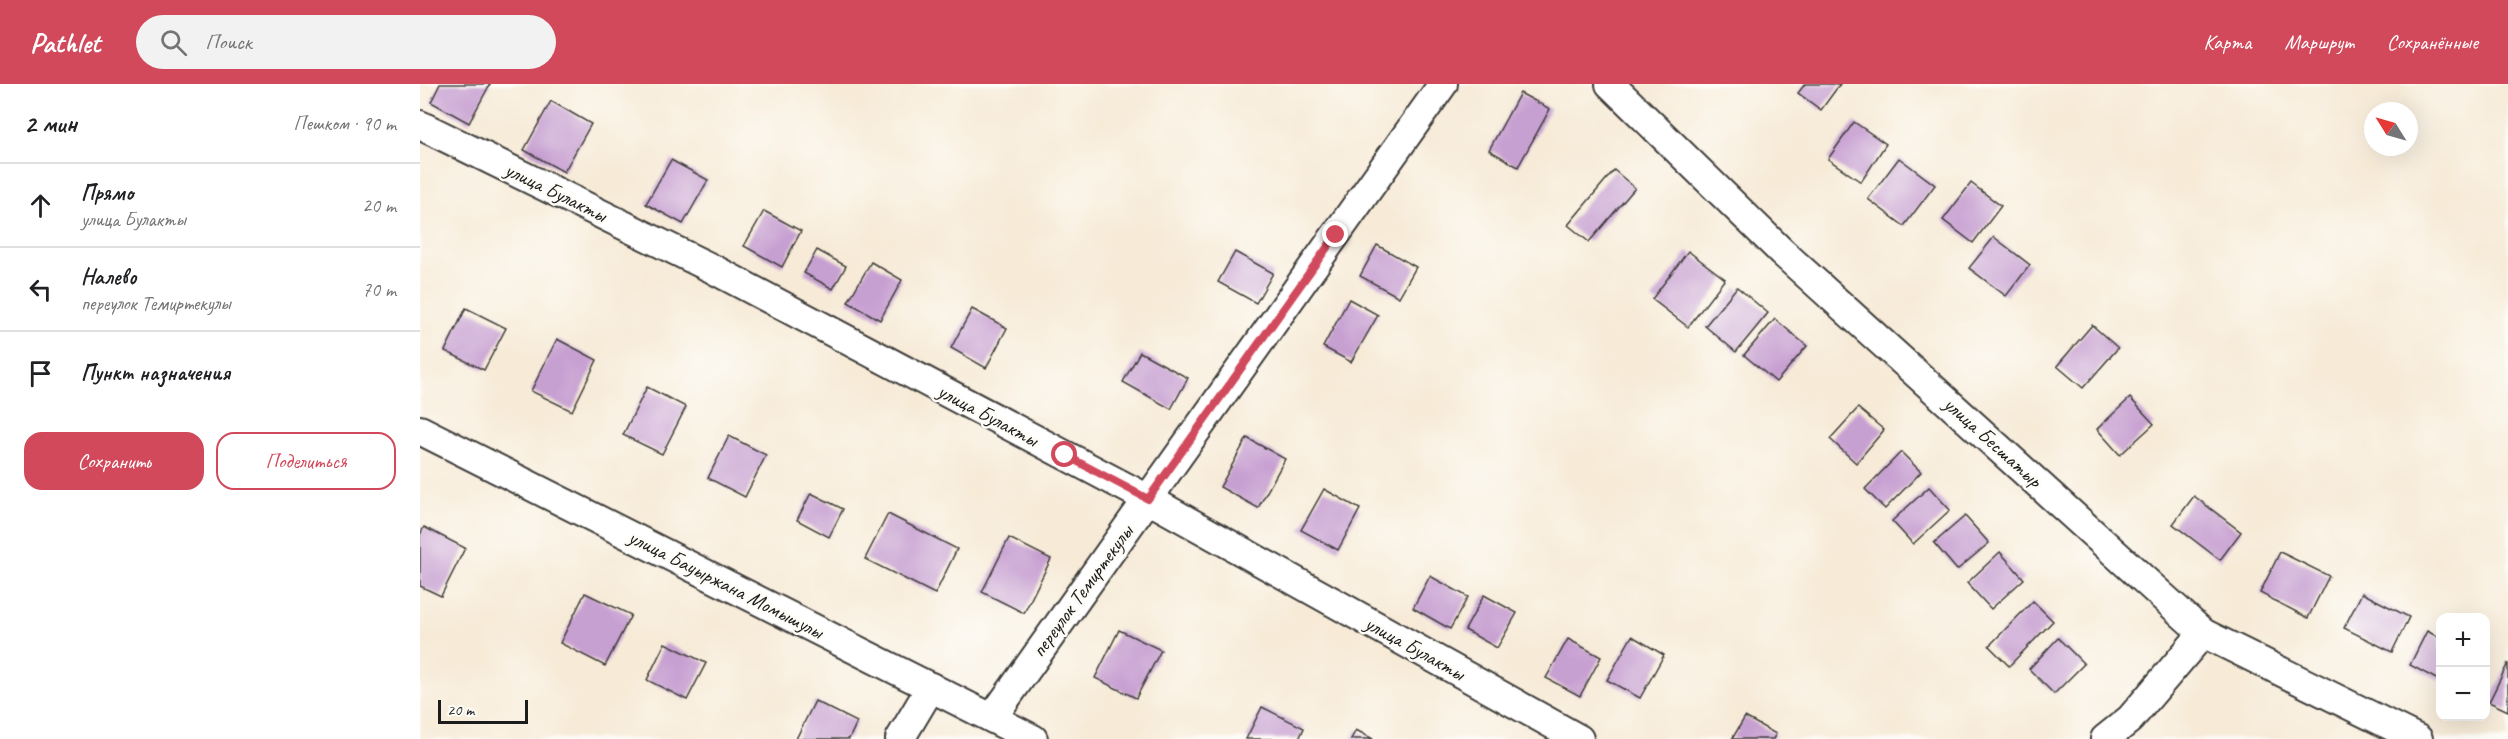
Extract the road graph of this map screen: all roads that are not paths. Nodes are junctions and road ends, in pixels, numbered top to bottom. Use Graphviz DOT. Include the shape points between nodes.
graph roads {
  1 [pos="1443,84"];
  2 [pos="1610,84"];
  3 [pos="420,125"];
  4 [pos="420,430"];
  5 [pos="1148,499"];
  6 [pos="2203,633"];
  7 [pos="931,687"];
  8 [pos="992,718"];
  9 [pos="900,739"];
  10 [pos="1033,739"];
  11 [pos="1579,739"];
  12 [pos="2105,739"];
  13 [pos="2418,739"];
  1 -- 5 [label="street, переулок Темиртекулы"];
  2 -- 6 [label="street, улица Бесшатыр" via="1782,252"];
  3 -- 5 [label="street, улица Булакты" via="713,269"];
  4 -- 7 [label="street, улица Бауыржана Момышулы"];
  5 -- 8 [label="street, переулок Темиртекулы"];
  5 -- 11 [label="street, улица Булакты"];
  6 -- 12 [label="street" via="2130,719"];
  6 -- 13 [label="street, улица Бесшатыр"];
  7 -- 8 [label="street, улица Бауыржана Момышулы"];
  7 -- 9 [label="street"];
  8 -- 10 [label="street, улица Бауыржана Момышулы"];
}
